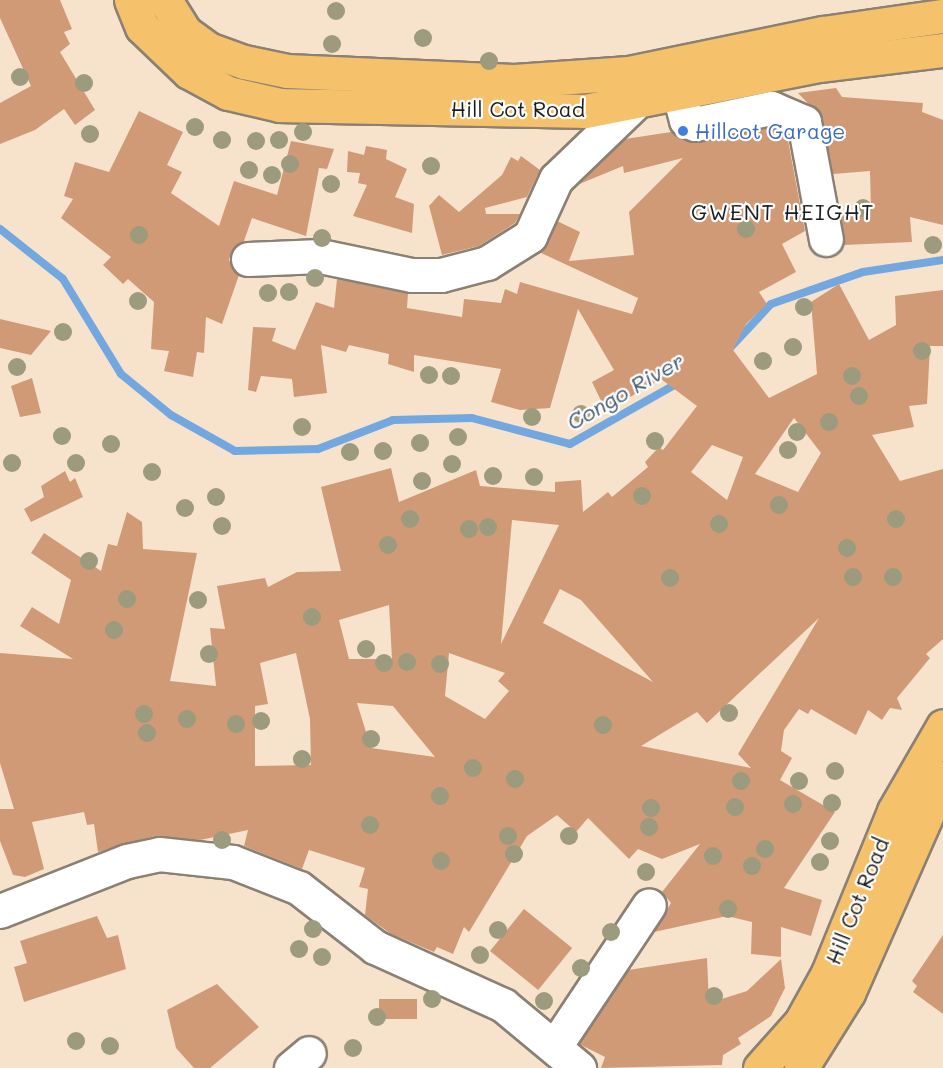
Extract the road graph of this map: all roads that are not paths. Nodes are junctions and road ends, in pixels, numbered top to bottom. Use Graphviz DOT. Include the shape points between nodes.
graph roads {
  1 [pos="131,0"];
  2 [pos="165,0"];
  3 [pos="943,16"];
  4 [pos="943,50"];
  5 [pos="679,94"];
  6 [pos="633,105"];
  7 [pos="826,239"];
  8 [pos="248,259"];
  9 [pos="943,726"];
  10 [pos="943,778"];
  11 [pos="649,905"];
  12 [pos="0,911"];
  13 [pos="555,1046"];
  14 [pos="579,1068"];
  15 [pos="760,1068"];
  16 [pos="801,1068"];
  1 -- 6 [label="main road, Hill Cot Road" via="142,27 189,72 228,93 280,105 549,113"];
  2 -- 3 [label="main road, Hill Cot Road" via="185,32 208,49 244,62 287,71 514,81 629,73 823,33"];
  4 -- 5 [label="main road, Hill Cot Road" via="819,65"];
  5 -- 6 [label="main road, Hill Cot Road"];
  5 -- 7 [label="street" via="686,120 695,124 771,108 804,122"];
  6 -- 8 [label="street" via="561,173 530,236 487,263 441,275 412,275 320,255"];
  9 -- 15 [label="main road, Hill Cot Road" via="894,812 828,973 801,1022"];
  10 -- 16 [label="main road, Hill Cot Road" via="848,993"];
  11 -- 13 [label="street"];
  12 -- 13 [label="street" via="127,861 159,854 233,862 299,888 375,947 503,1005"];
  13 -- 14 [label="street"];
}
